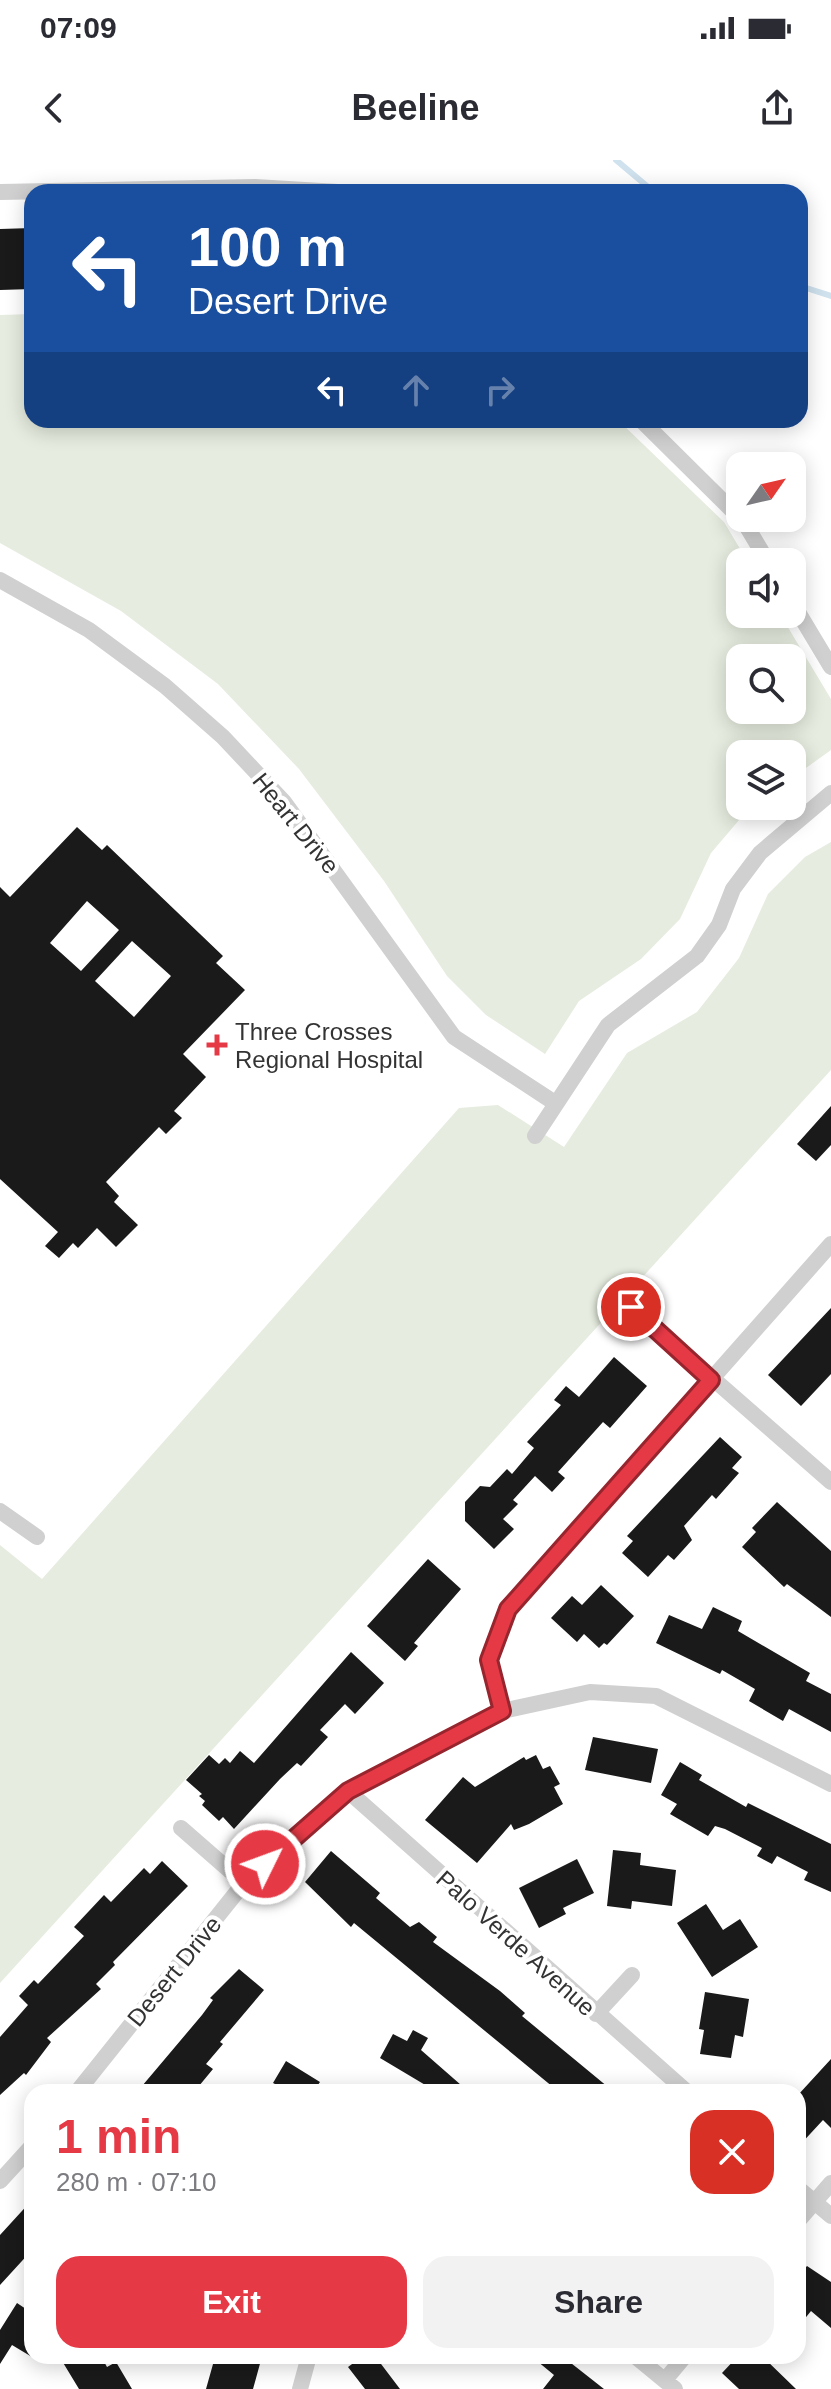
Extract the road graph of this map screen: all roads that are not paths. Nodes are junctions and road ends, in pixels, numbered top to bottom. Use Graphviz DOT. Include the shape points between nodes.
graph roads {
  1 [pos="0,192"];
  2 [pos="24,192"];
  3 [pos="649,428"];
  4 [pos="760,548"];
  5 [pos="0,580"];
  6 [pos="806,623"];
  7 [pos="829,658"];
  8 [pos="831,793"];
  9 [pos="555,1103"];
  10 [pos="535,1136"];
  11 [pos="831,1244"];
  12 [pos="631,1307"];
  13 [pos="711,1380"];
  14 [pos="831,1482"];
  15 [pos="0,1511"];
  16 [pos="37,1537"];
  17 [pos="502,1711"];
  18 [pos="831,1784"];
  19 [pos="348,1791"];
  20 [pos="181,1828"];
  21 [pos="244,1883"];
  22 [pos="632,1975"];
  23 [pos="596,2014"];
  24 [pos="83,2084"];
  25 [pos="678,2084"];
  26 [pos="24,2155"];
  27 [pos="0,2181"];
  28 [pos="831,2183"];
  29 [pos="806,2195"];
  30 [pos="814,2202"];
  31 [pos="806,2212"];
  32 [pos="831,2216"];
  33 [pos="307,2364"];
  34 [pos="645,2364"];
  35 [pos="681,2364"];
  36 [pos="670,2385"];
  37 [pos="300,2389"];
  1 -- 2 [label="street"];
  3 -- 4 [label="street" via="744,522"];
  5 -- 9 [label="street, Heart Drive" via="89,630 223,737 284,802 454,1037"];
  6 -- 7 [label="street"];
  8 -- 9 [label="street" via="760,853 733,889 719,925 697,956 608,1025"];
  9 -- 10 [label="street"];
  11 -- 13 [label="street"];
  12 -- 13 [label="street"];
  13 -- 14 [label="street"];
  13 -- 17 [label="street" via="508,1609 489,1660"];
  15 -- 16 [label="street"];
  17 -- 18 [label="street, Desert Drive" via="590,1692 656,1696"];
  17 -- 19 [label="street, Desert Drive"];
  19 -- 21 [label="street, Desert Drive"];
  19 -- 23 [label="street, Palo Verde Avenue"];
  20 -- 21 [label="street"];
  21 -- 24 [label="street, Desert Drive"];
  22 -- 23 [label="street"];
  23 -- 25 [label="street, Palo Verde Avenue"];
  26 -- 27 [label="street"];
  28 -- 30 [label="street"];
  29 -- 30 [label="street"];
  30 -- 31 [label="street"];
  30 -- 32 [label="street"];
  33 -- 37 [label="street"];
  34 -- 36 [label="street"];
  35 -- 36 [label="street"];
}
